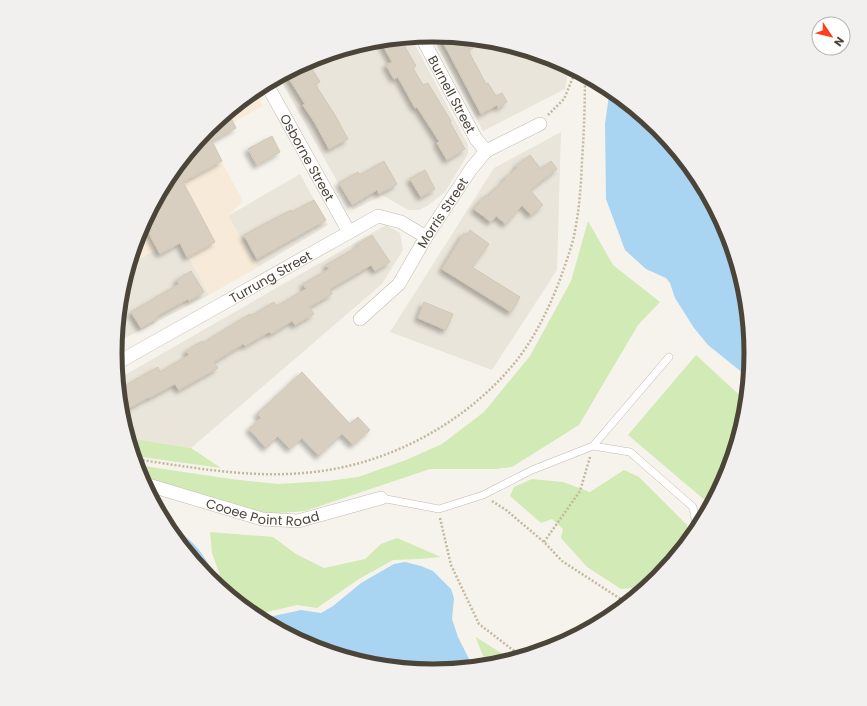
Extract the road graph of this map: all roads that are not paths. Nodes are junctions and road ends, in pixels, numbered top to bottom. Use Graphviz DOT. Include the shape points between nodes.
graph roads {
  1 [pos="424,42"];
  2 [pos="269,89"];
  3 [pos="540,124"];
  4 [pos="486,151"];
  5 [pos="349,232"];
  6 [pos="426,236"];
  7 [pos="360,319"];
  8 [pos="669,357"];
  9 [pos="122,359"];
  10 [pos="593,446"];
  11 [pos="153,486"];
  12 [pos="381,498"];
  13 [pos="695,521"];
  1 -- 4 [label="street, Burnell Street" via="476,139"];
  2 -- 5 [label="street, Osborne Street"];
  3 -- 4 [label="street, Morris Street"];
  4 -- 6 [label="street, Morris Street"];
  5 -- 6 [label="street, Turrung Street" via="378,216 401,222"];
  5 -- 9 [label="street, Turrung Street"];
  6 -- 7 [label="street, Morris Street" via="399,284"];
  8 -- 10 [label="lane"];
  10 -- 12 [label="lane" via="532,470 483,495 439,509"];
  10 -- 13 [label="lane" via="630,452 693,506"];
  11 -- 12 [label="street, Cooee Point Road" via="262,519 298,521"];
}
